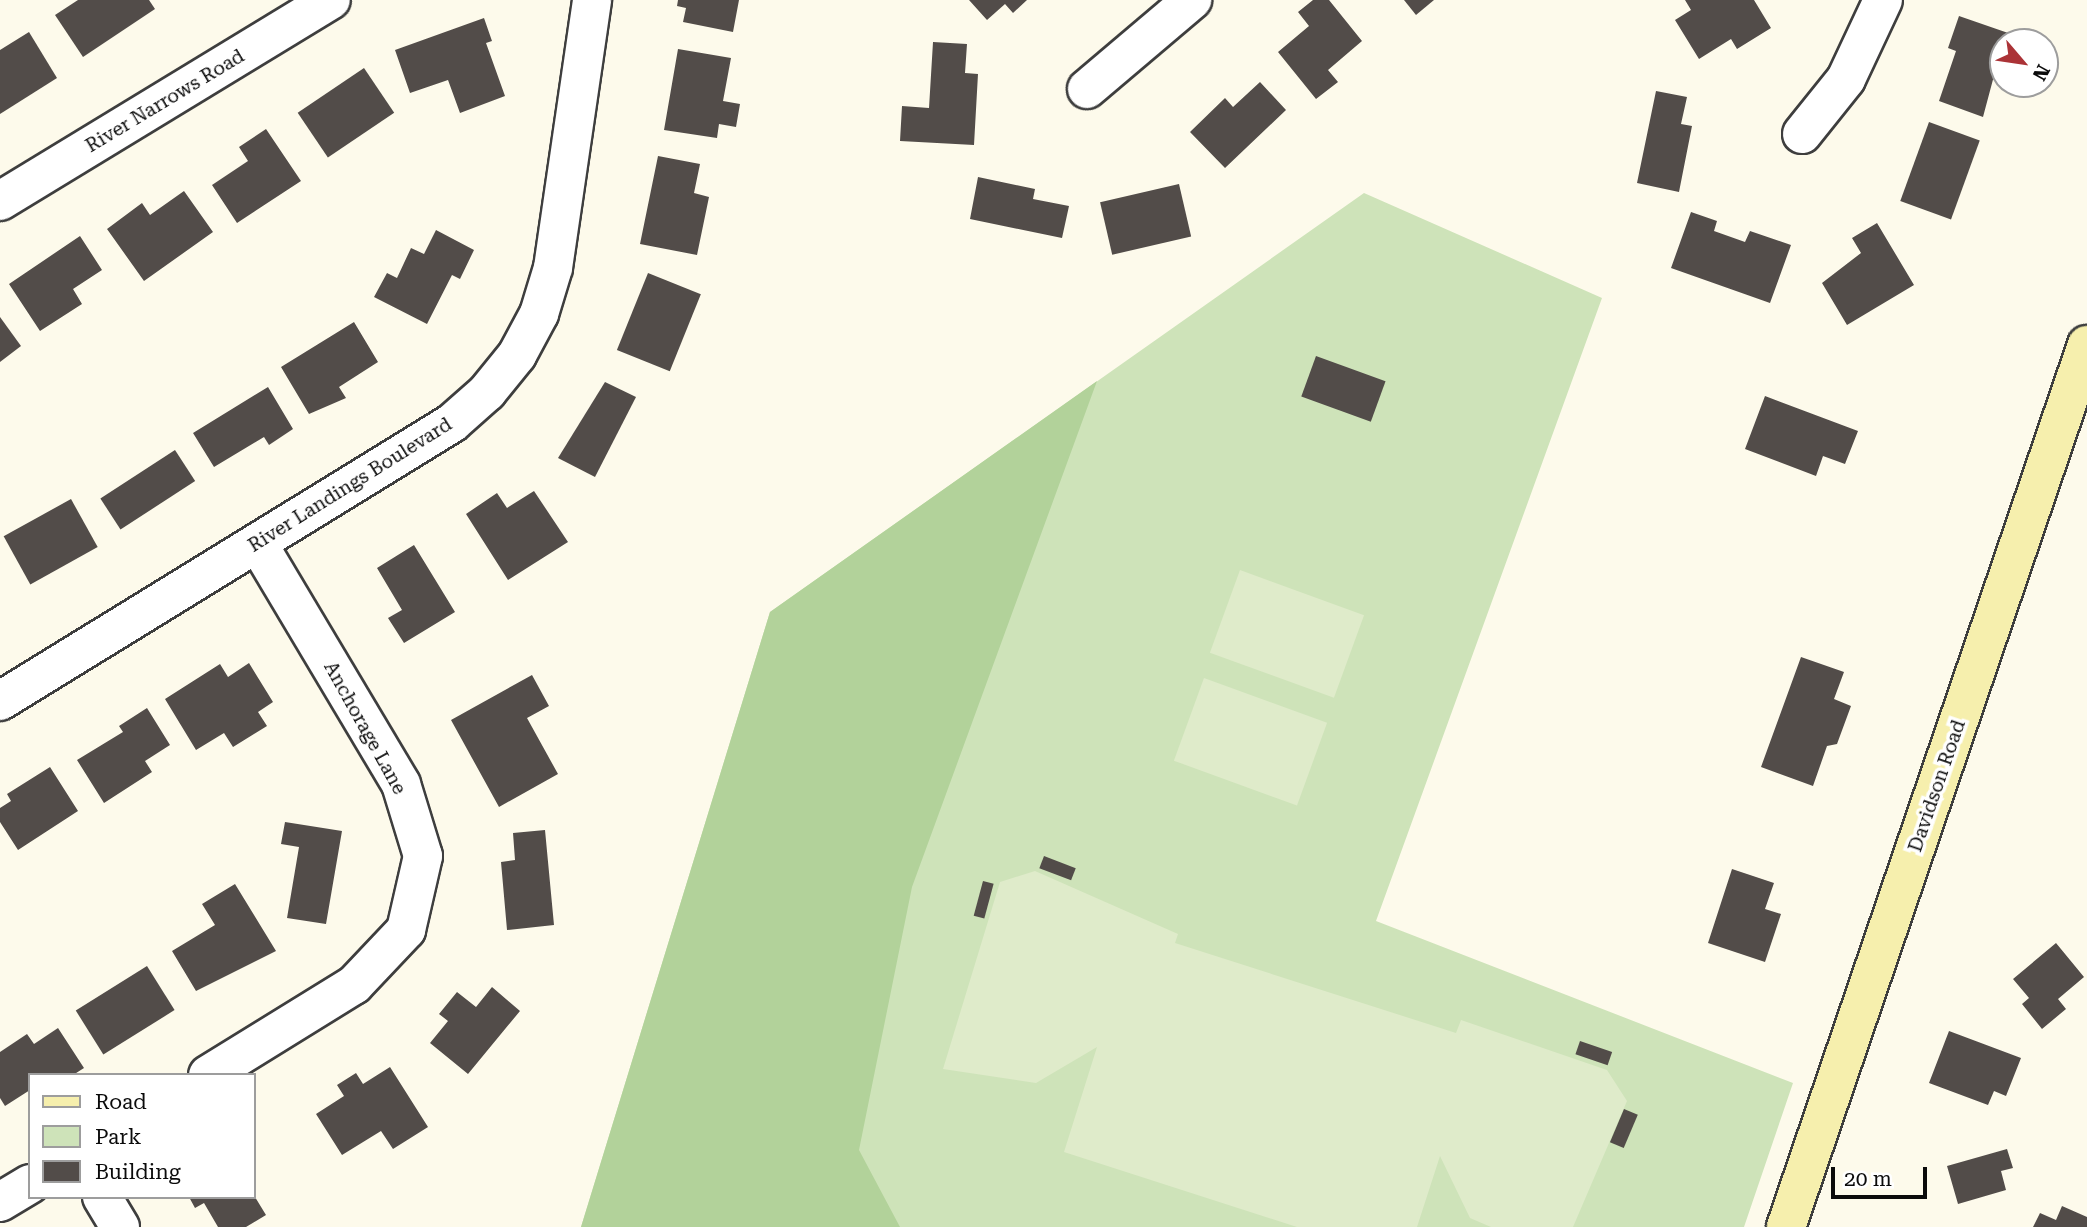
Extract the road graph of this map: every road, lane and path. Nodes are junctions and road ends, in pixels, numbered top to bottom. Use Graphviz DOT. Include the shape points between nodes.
graph roads {
  1 [pos="331,0"];
  2 [pos="592,0"];
  3 [pos="1192,0"];
  4 [pos="1883,0"];
  5 [pos="1087,89"];
  6 [pos="1802,134"];
  7 [pos="0,201"];
  8 [pos="2087,345"];
  9 [pos="258,544"];
  10 [pos="0,701"];
  11 [pos="211,1073"];
  12 [pos="28,1185"];
  13 [pos="103,1199"];
  14 [pos="0,1202"];
  15 [pos="120,1227"];
  16 [pos="1787,1227"];
  1 -- 7 [label="street, River Narrows Road"];
  2 -- 9 [label="street, River Landings Boulevard" via="553,268 539,314 517,355 452,423"];
  3 -- 5 [label="street"];
  4 -- 6 [label="street" via="1846,79"];
  8 -- 16 [label="main road, Davidson Road"];
  9 -- 10 [label="street, River Landings Boulevard"];
  9 -- 11 [label="street, Anchorage Lane" via="401,784 423,856 406,930 354,985"];
  12 -- 14 [label="street"];
  13 -- 15 [label="street"];
}
